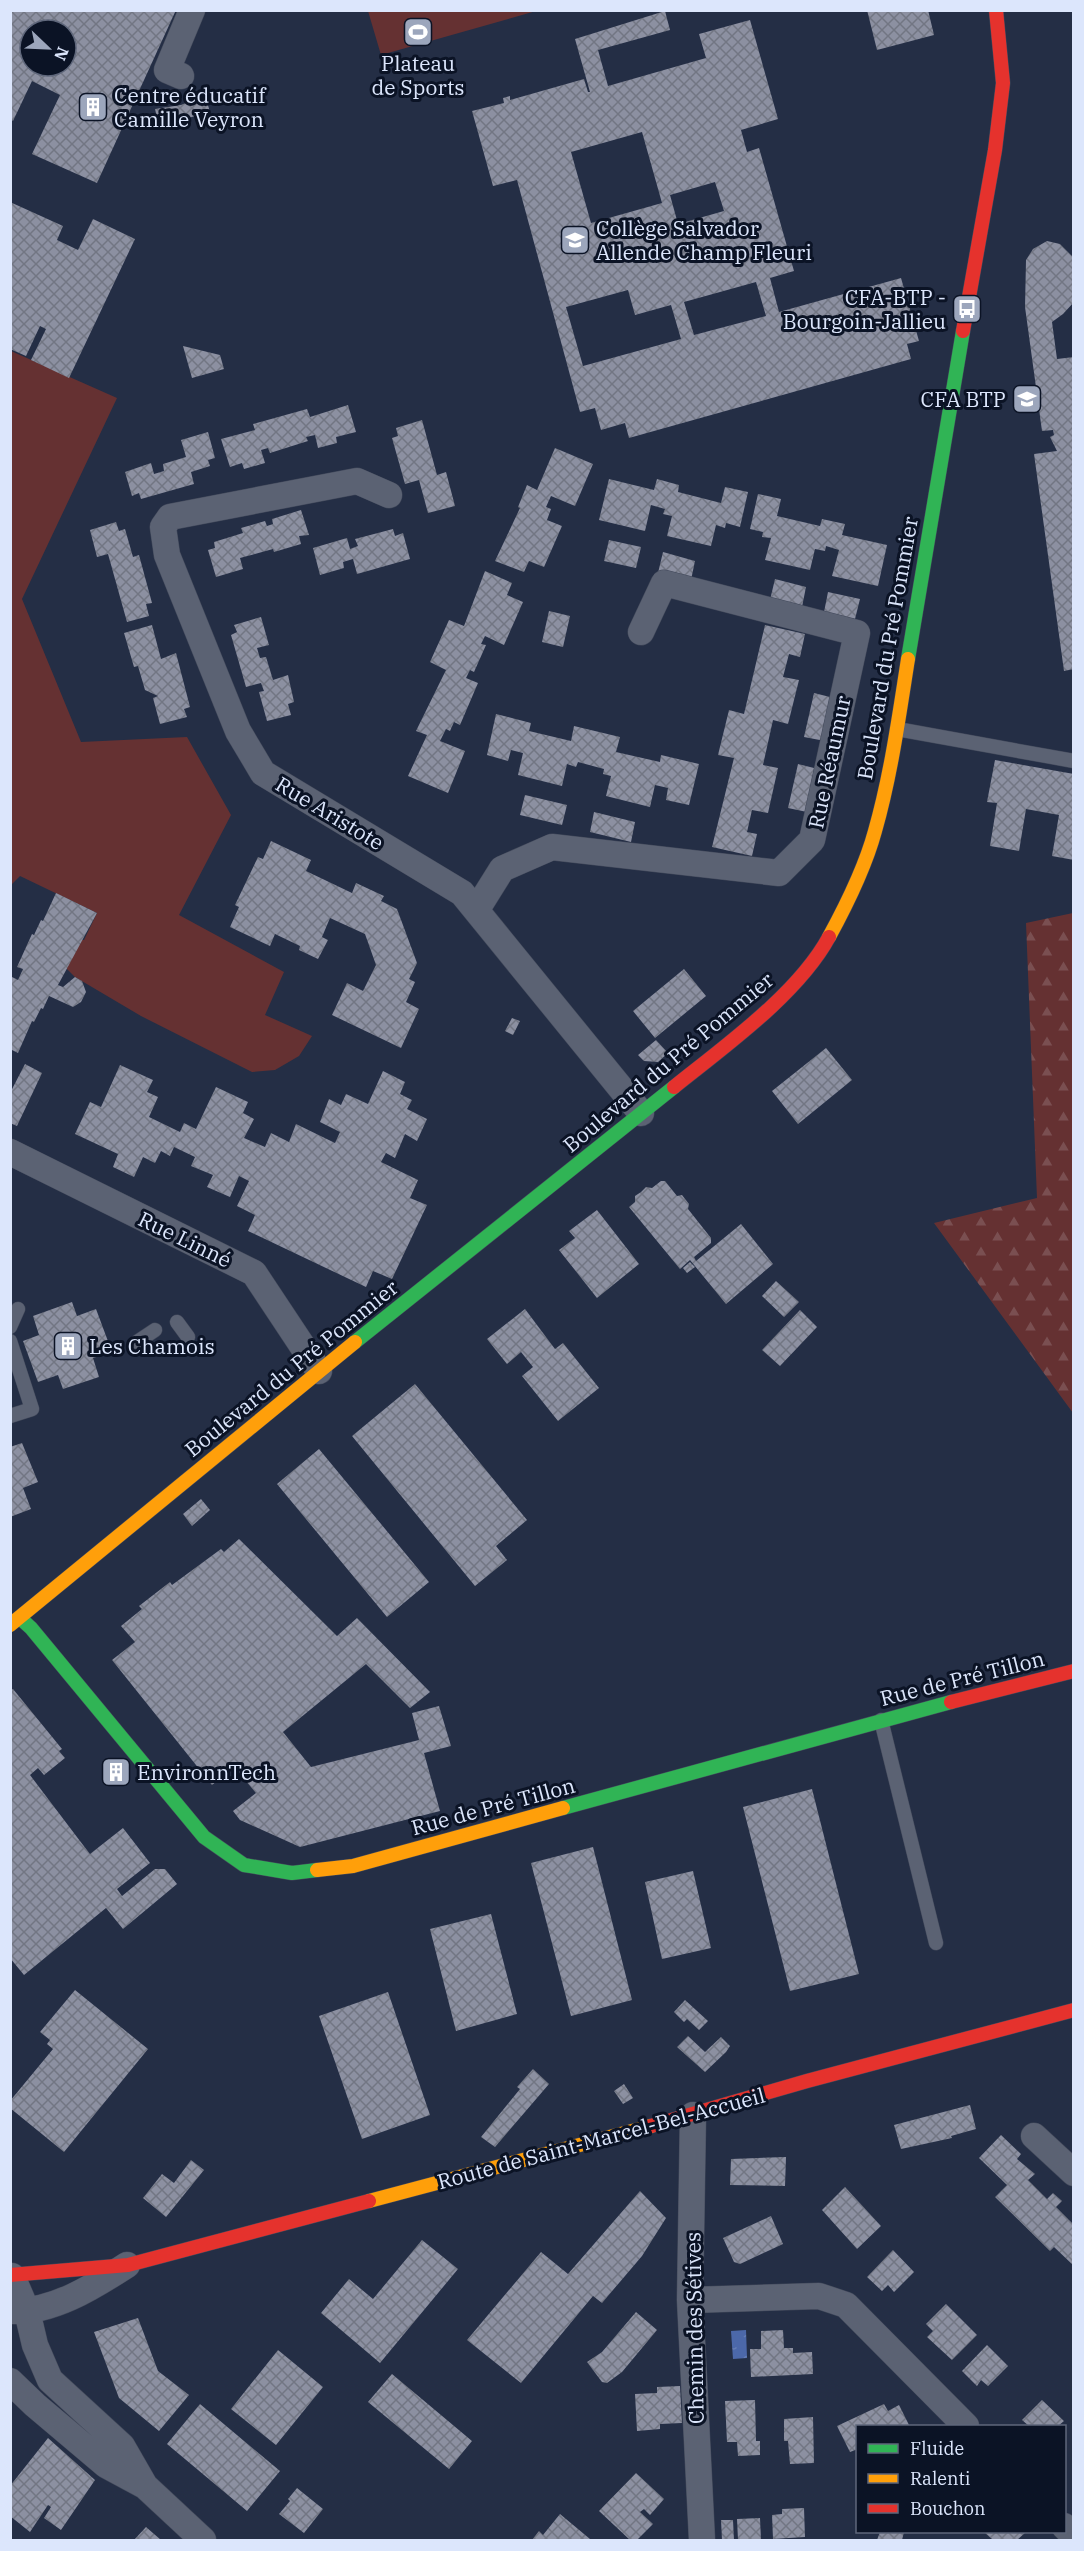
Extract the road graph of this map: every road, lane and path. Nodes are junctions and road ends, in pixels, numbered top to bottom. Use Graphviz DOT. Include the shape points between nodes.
graph roads {
  1 [pos="192,10"];
  2 [pos="996,10"];
  3 [pos="181,76"];
  4 [pos="389,495"];
  5 [pos="641,632"];
  6 [pos="897,729"];
  7 [pos="1074,760"];
  8 [pos="477,909"];
  9 [pos="641,1113"];
  10 [pos="10,1152"];
  11 [pos="18,1309"];
  12 [pos="177,1322"];
  13 [pos="10,1327"];
  14 [pos="155,1330"];
  15 [pos="189,1337"];
  16 [pos="10,1341"];
  17 [pos="136,1342"];
  18 [pos="319,1371"];
  19 [pos="10,1416"];
  20 [pos="15,1621"];
  21 [pos="1074,1671"];
  22 [pos="881,1720"];
  23 [pos="936,1943"];
  24 [pos="1074,2010"];
  25 [pos="693,2115"];
  26 [pos="1034,2136"];
  27 [pos="1074,2173"];
  28 [pos="128,2265"];
  29 [pos="11,2277"];
  30 [pos="690,2300"];
  31 [pos="19,2311"];
  32 [pos="10,2380"];
  33 [pos="964,2425"];
  34 [pos="145,2486"];
  35 [pos="203,2541"];
  36 [pos="702,2541"];
  1 -- 3 [label="street" via="167,70"];
  2 -- 6 [label="street, Boulevard du Pré Pommier" via="1003,83 995,150"];
  4 -- 8 [label="street, Rue Aristote" via="357,481 170,517 163,527 168,555 238,731 264,773 462,892"];
  5 -- 8 [label="street, Rue Réaumur" via="664,584 857,633 812,840 779,873 552,847 502,869"];
  6 -- 7 [label="lane"];
  6 -- 9 [label="street, Boulevard du Pré Pommier" via="875,832 848,902 822,951 782,996"];
  8 -- 9 [label="street, Rue Aristote"];
  9 -- 18 [label="street, Boulevard du Pré Pommier"];
  10 -- 18 [label="street, Rue Linné" via="254,1273"];
  11 -- 13 [label="lane"];
  12 -- 15 [label="lane"];
  14 -- 17 [label="lane"];
  16 -- 19 [label="lane" via="32,1409"];
  18 -- 20 [label="street, Boulevard du Pré Pommier"];
  20 -- 22 [label="street, Rue de Pré Tillon" via="31,1628 204,1837 244,1865 292,1873 353,1866"];
  21 -- 22 [label="street, Rue de Pré Tillon"];
  22 -- 23 [label="lane"];
  24 -- 25 [label="street, Route de Saint-Marcel-Bel-Accueil"];
  25 -- 28 [label="street, Route de Saint-Marcel-Bel-Accueil"];
  25 -- 30 [label="street, Chemin des Sétives"];
  26 -- 27 [label="street"];
  28 -- 29 [label="street, Route de Saint-Marcel-Bel-Accueil"];
  28 -- 31 [label="street, Route de Saint-Marcel-Bel-Accueil" via="88,2290"];
  29 -- 31 [label="street"];
  30 -- 33 [label="street" via="819,2296 846,2305"];
  30 -- 36 [label="street, Chemin des Sétives"];
  31 -- 34 [label="street" via="50,2380 122,2446"];
  32 -- 34 [label="street" via="106,2465"];
  34 -- 35 [label="street"];
}
